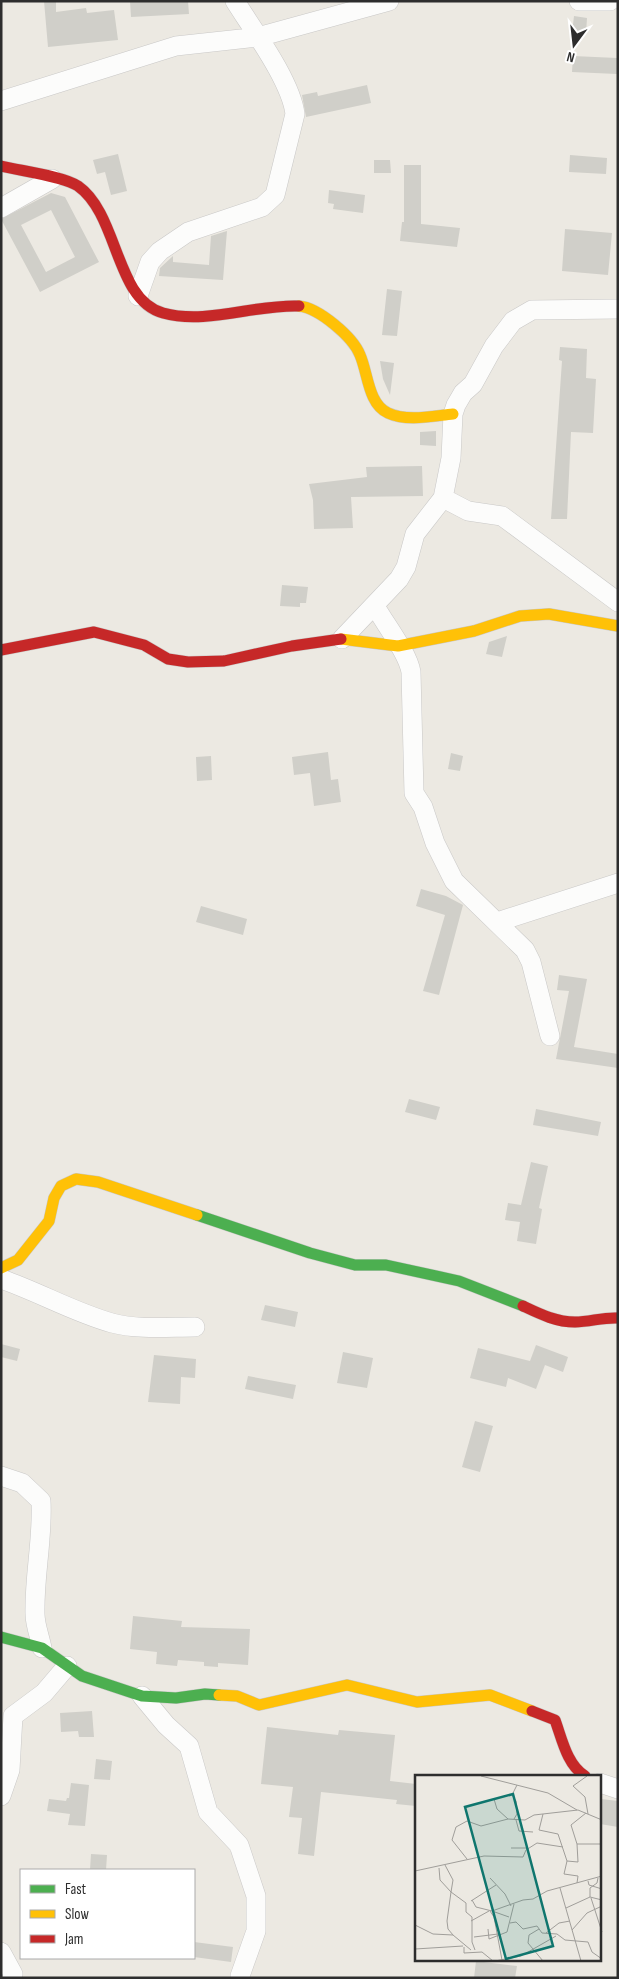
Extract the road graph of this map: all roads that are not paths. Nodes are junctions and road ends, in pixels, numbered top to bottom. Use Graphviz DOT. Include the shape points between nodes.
graph roads {
  1 [pos="235,1"];
  2 [pos="390,1"];
  3 [pos="579,1"];
  4 [pos="610,1"];
  5 [pos="258,37"];
  6 [pos="1,101"];
  7 [pos="1,166"];
  8 [pos="52,179"];
  9 [pos="1,208"];
  10 [pos="120,257"];
  11 [pos="150,262"];
  12 [pos="138,296"];
  13 [pos="618,309"];
  14 [pos="453,414"];
  15 [pos="444,498"];
  16 [pos="618,602"];
  17 [pos="374,606"];
  18 [pos="618,626"];
  19 [pos="342,639"];
  20 [pos="398,646"];
  21 [pos="1,650"];
  22 [pos="618,883"];
  23 [pos="497,922"];
  24 [pos="550,1036"];
  25 [pos="1,1268"];
  26 [pos="1,1279"];
  27 [pos="618,1318"];
  28 [pos="195,1327"];
  29 [pos="1,1476"];
  30 [pos="1,1637"];
  31 [pos="42,1648"];
  32 [pos="67,1666"];
  33 [pos="142,1696"];
  34 [pos="582,1775"];
  35 [pos="602,1784"];
  36 [pos="618,1789"];
  37 [pos="1,1796"];
  38 [pos="1,1952"];
  39 [pos="240,1976"];
  40 [pos="12,1978"];
  1 -- 5 [label="street"];
  2 -- 5 [label="street"];
  3 -- 4 [label="street"];
  5 -- 6 [label="street" via="176,46"];
  5 -- 11 [label="street" via="282,78 295,114 276,195 262,207 188,232"];
  7 -- 8 [label="street"];
  8 -- 9 [label="street"];
  8 -- 10 [label="street" via="76,184 95,200 113,234"];
  10 -- 11 [label="street"];
  10 -- 12 [label="street"];
  11 -- 12 [label="street"];
  12 -- 14 [label="street" via="156,311 174,315 293,306 310,308 343,334 359,352 374,397 382,410 419,417"];
  13 -- 14 [label="street" via="532,310 520,316 494,346"];
  14 -- 15 [label="street" via="451,458"];
  15 -- 16 [label="street" via="468,511 502,516"];
  15 -- 17 [label="street" via="415,534 399,580"];
  17 -- 19 [label="street"];
  17 -- 20 [label="street"];
  18 -- 20 [label="street" via="549,614 520,616 474,631"];
  19 -- 20 [label="street"];
  19 -- 21 [label="street" via="224,661 168,659 144,645 102,632"];
  20 -- 23 [label="street" via="409,659 412,672 414,793 454,880"];
  22 -- 23 [label="street"];
  23 -- 24 [label="street" via="525,950 531,962"];
  25 -- 27 [label="street" via="18,1260 49,1221 60,1186 76,1179 98,1182 310,1253 355,1265 386,1265 458,1281 552,1319 576,1322"];
  26 -- 28 [label="street" via="113,1323 135,1327"];
  29 -- 31 [label="street" via="22,1483 40,1501 42,1528 36,1571 35,1616"];
  30 -- 31 [label="street"];
  31 -- 32 [label="street"];
  32 -- 33 [label="street" via="82,1676"];
  32 -- 37 [label="street" via="44,1694 12,1716 10,1770"];
  33 -- 34 [label="street" via="236,1696 259,1705 347,1685 417,1702 490,1695 555,1720 568,1754"];
  33 -- 39 [label="street" via="189,1746 208,1812 239,1845 256,1896 256,1931"];
  35 -- 36 [label="street"];
  38 -- 40 [label="street" via="14,1974"];
}
